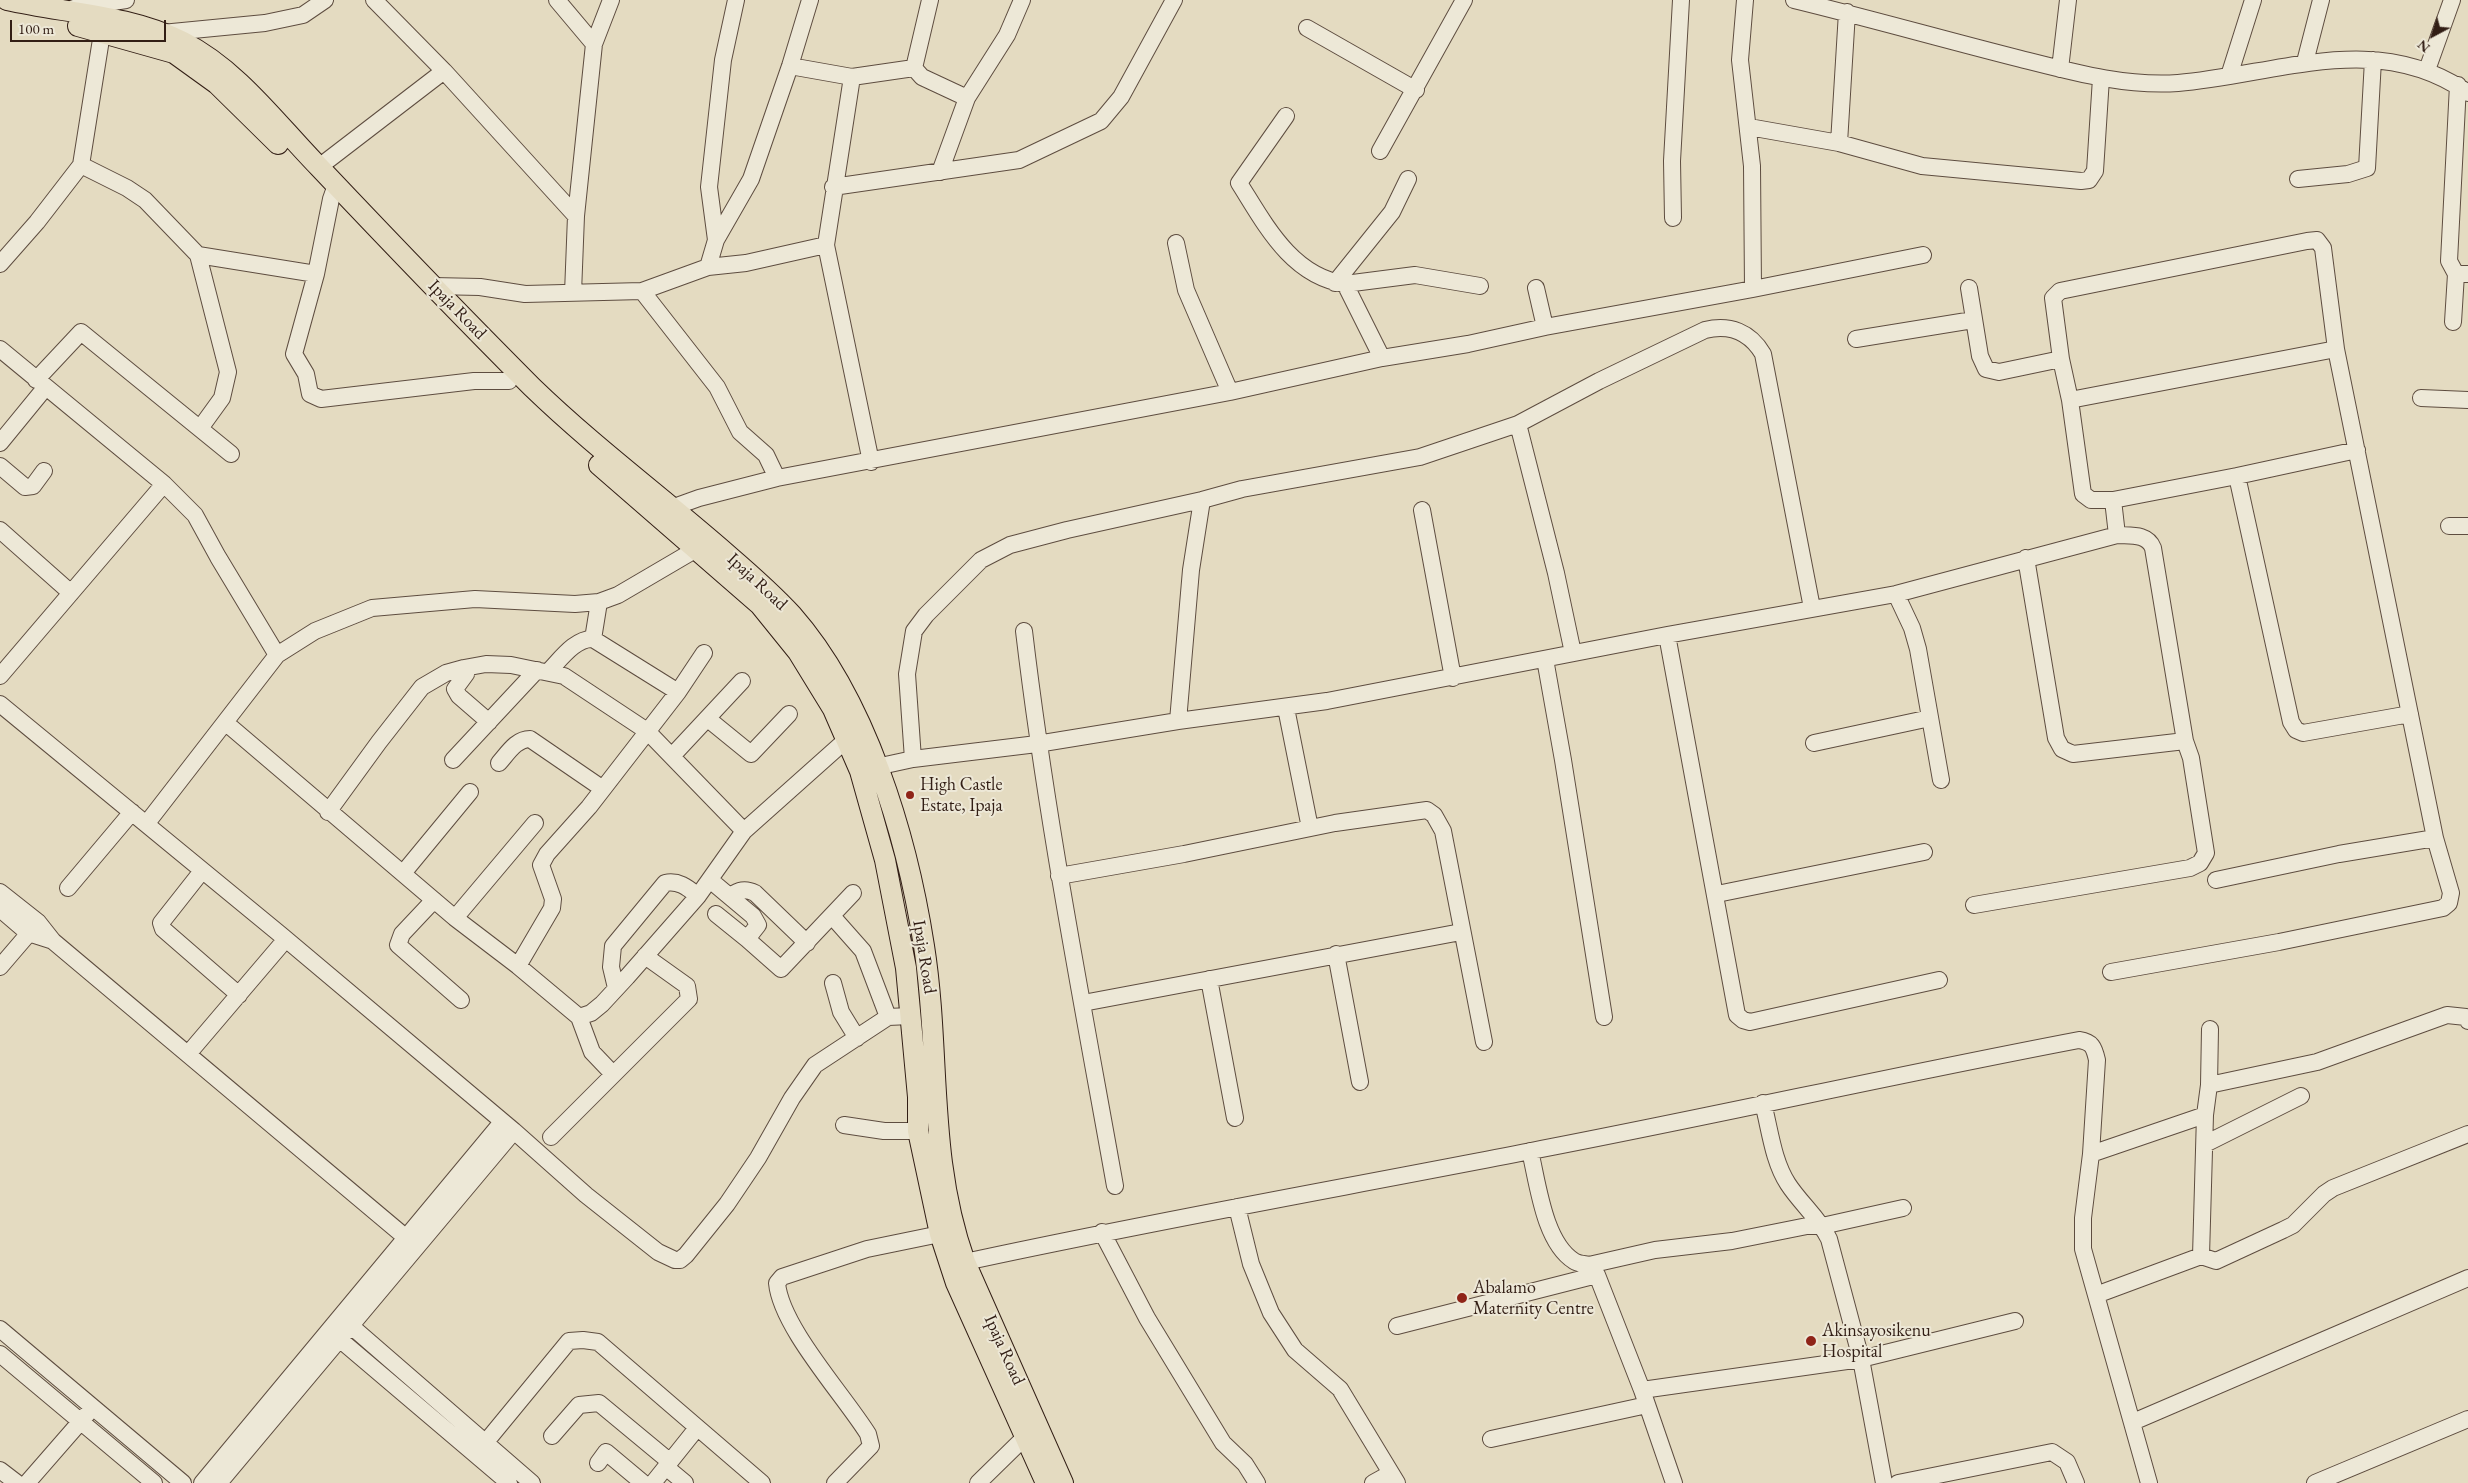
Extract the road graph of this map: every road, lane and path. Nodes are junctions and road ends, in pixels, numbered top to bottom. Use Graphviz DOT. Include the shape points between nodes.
graph roads {
  1 [pos="7,0"];
  2 [pos="126,0"];
  3 [pos="325,0"];
  4 [pos="374,0"];
  5 [pos="556,0"];
  6 [pos="611,0"];
  7 [pos="736,0"];
  8 [pos="810,0"];
  9 [pos="930,0"];
  10 [pos="1022,0"];
  11 [pos="1174,0"];
  12 [pos="1464,0"];
  13 [pos="1681,0"];
  14 [pos="1746,0"];
  15 [pos="1794,0"];
  16 [pos="2068,0"];
  17 [pos="2253,0"];
  18 [pos="2321,0"];
  19 [pos="2452,0"];
  20 [pos="64,10"];
  21 [pos="0,11"];
  22 [pos="1847,12"];
  23 [pos="1307,28"];
  24 [pos="102,33"];
  25 [pos="160,33"];
  26 [pos="594,44"];
  27 [pos="2373,60"];
  28 [pos="2305,62"];
  29 [pos="790,66"];
  30 [pos="914,68"];
  31 [pos="2060,69"];
  32 [pos="2427,70"];
  33 [pos="444,71"];
  34 [pos="2229,76"];
  35 [pos="852,77"];
  36 [pos="2101,78"];
  37 [pos="2463,89"];
  38 [pos="1416,90"];
  39 [pos="967,98"];
  40 [pos="1286,116"];
  41 [pos="1749,127"];
  42 [pos="1839,143"];
  43 [pos="1380,151"];
  44 [pos="81,165"];
  45 [pos="319,167"];
  46 [pos="940,172"];
  47 [pos="1408,179"];
  48 [pos="2298,179"];
  49 [pos="833,187"];
  50 [pos="334,192"];
  51 [pos="576,216"];
  52 [pos="1673,218"];
  53 [pos="716,240"];
  54 [pos="1176,243"];
  55 [pos="826,245"];
  56 [pos="198,255"];
  57 [pos="1923,255"];
  58 [pos="0,264"];
  59 [pos="708,267"];
  60 [pos="316,274"];
  61 [pos="2462,274"];
  62 [pos="1340,284"];
  63 [pos="433,286"];
  64 [pos="1480,286"];
  65 [pos="1536,288"];
  66 [pos="1969,288"];
  67 [pos="1753,289"];
  68 [pos="642,291"];
  69 [pos="573,293"];
  70 [pos="1973,320"];
  71 [pos="2453,322"];
  72 [pos="1545,327"];
  73 [pos="1856,339"];
  74 [pos="0,349"];
  75 [pos="2336,349"];
  76 [pos="1382,358"];
  77 [pos="2061,359"];
  78 [pos="509,381"];
  79 [pos="41,384"];
  80 [pos="1230,392"];
  81 [pos="2421,398"];
  82 [pos="2070,400"];
  83 [pos="2468,400"];
  84 [pos="1518,424"];
  85 [pos="201,428"];
  86 [pos="0,443"];
  87 [pos="2357,450"];
  88 [pos="231,454"];
  89 [pos="871,462"];
  90 [pos="0,466"];
  91 [pos="44,471"];
  92 [pos="2237,476"];
  93 [pos="777,478"];
  94 [pos="164,484"];
  95 [pos="1202,500"];
  96 [pos="2113,500"];
  97 [pos="674,507"];
  98 [pos="1422,510"];
  99 [pos="2449,526"];
  100 [pos="2468,526"];
  101 [pos="0,530"];
  102 [pos="2116,535"];
  103 [pos="704,544"];
  104 [pos="2026,558"];
  105 [pos="71,593"];
  106 [pos="1896,594"];
  107 [pos="599,602"];
  108 [pos="1812,608"];
  109 [pos="1024,631"];
  110 [pos="1668,635"];
  111 [pos="593,639"];
  112 [pos="704,653"];
  113 [pos="1573,653"];
  114 [pos="277,655"];
  115 [pos="1545,659"];
  116 [pos="464,668"];
  117 [pos="543,671"];
  118 [pos="0,676"];
  119 [pos="1453,678"];
  120 [pos="742,681"];
  121 [pos="678,692"];
  122 [pos="0,704"];
  123 [pos="1286,708"];
  124 [pos="789,714"];
  125 [pos="2410,714"];
  126 [pos="1930,718"];
  127 [pos="708,719"];
  128 [pos="1178,721"];
  129 [pos="489,722"];
  130 [pos="226,723"];
  131 [pos="647,731"];
  132 [pos="846,740"];
  133 [pos="2185,740"];
  134 [pos="1037,744"];
  135 [pos="1814,744"];
  136 [pos="672,756"];
  137 [pos="913,759"];
  138 [pos="453,760"];
  139 [pos="499,763"];
  140 [pos="869,769"];
  141 [pos="1941,780"];
  142 [pos="603,790"];
  143 [pos="470,792"];
  144 [pos="132,812"];
  145 [pos="328,812"];
  146 [pos="147,823"];
  147 [pos="535,823"];
  148 [pos="1310,828"];
  149 [pos="744,831"];
  150 [pos="2435,838"];
  151 [pos="1924,852"];
  152 [pos="202,871"];
  153 [pos="404,872"];
  154 [pos="1059,876"];
  155 [pos="710,880"];
  156 [pos="2216,880"];
  157 [pos="68,888"];
  158 [pos="0,892"];
  159 [pos="853,893"];
  160 [pos="1716,894"];
  161 [pos="698,896"];
  162 [pos="730,896"];
  163 [pos="434,900"];
  164 [pos="1974,905"];
  165 [pos="6,912"];
  166 [pos="716,914"];
  167 [pos="832,916"];
  168 [pos="455,918"];
  169 [pos="33,928"];
  170 [pos="1461,932"];
  171 [pos="286,939"];
  172 [pos="747,939"];
  173 [pos="807,943"];
  174 [pos="1336,954"];
  175 [pos="645,956"];
  176 [pos="518,966"];
  177 [pos="0,967"];
  178 [pos="2111,972"];
  179 [pos="1209,979"];
  180 [pos="1939,980"];
  181 [pos="833,984"];
  182 [pos="616,988"];
  183 [pos="239,995"];
  184 [pos="460,1000"];
  185 [pos="1083,1003"];
  186 [pos="910,1016"];
  187 [pos="579,1017"];
  188 [pos="888,1017"];
  189 [pos="1604,1017"];
  190 [pos="2468,1021"];
  191 [pos="2210,1029"];
  192 [pos="857,1038"];
  193 [pos="1484,1042"];
  194 [pos="188,1054"];
  195 [pos="612,1073"];
  196 [pos="1360,1082"];
  197 [pos="2209,1085"];
  198 [pos="2301,1096"];
  199 [pos="1763,1103"];
  200 [pos="2205,1115"];
  201 [pos="1235,1118"];
  202 [pos="844,1125"];
  203 [pos="508,1127"];
  204 [pos="918,1131"];
  205 [pos="2468,1134"];
  206 [pos="551,1137"];
  207 [pos="2205,1144"];
  208 [pos="1530,1151"];
  209 [pos="2091,1154"];
  210 [pos="1116,1186"];
  211 [pos="1237,1207"];
  212 [pos="1903,1208"];
  213 [pos="1822,1226"];
  214 [pos="1102,1232"];
  215 [pos="940,1234"];
  216 [pos="410,1241"];
  217 [pos="2201,1256"];
  218 [pos="965,1262"];
  219 [pos="1593,1270"];
  220 [pos="2468,1278"];
  221 [pos="2096,1295"];
  222 [pos="346,1321"];
  223 [pos="2015,1321"];
  224 [pos="1397,1326"];
  225 [pos="0,1329"];
  226 [pos="334,1335"];
  227 [pos="0,1354"];
  228 [pos="1861,1359"];
  229 [pos="1644,1398"];
  230 [pos="93,1407"];
  231 [pos="2468,1418"];
  232 [pos="81,1421"];
  233 [pos="2133,1422"];
  234 [pos="697,1428"];
  235 [pos="552,1436"];
  236 [pos="1025,1437"];
  237 [pos="1491,1439"];
  238 [pos="481,1448"];
  239 [pos="598,1463"];
  240 [pos="668,1464"];
  241 [pos="0,1470"];
  242 [pos="1394,1478"];
  243 [pos="507,1482"];
  244 [pos="1254,1482"];
  245 [pos="17,1483"];
  246 [pos="27,1483"];
  247 [pos="154,1483"];
  248 [pos="183,1483"];
  249 [pos="202,1483"];
  250 [pos="219,1483"];
  251 [pos="532,1483"];
  252 [pos="643,1483"];
  253 [pos="654,1483"];
  254 [pos="685,1483"];
  255 [pos="762,1483"];
  256 [pos="835,1483"];
  257 [pos="978,1483"];
  258 [pos="1046,1483"];
  259 [pos="1063,1483"];
  260 [pos="1373,1483"];
  261 [pos="1674,1483"];
  262 [pos="1884,1483"];
  263 [pos="1898,1483"];
  264 [pos="2076,1483"];
  265 [pos="2149,1483"];
  266 [pos="2315,1483"];
  1 -- 20 [label="main road, Ipaja Road"];
  2 -- 20 [label="street"];
  3 -- 25 [label="street" via="303,15 274,21"];
  4 -- 33 [label="street"];
  5 -- 26 [label="street"];
  6 -- 26 [label="street"];
  7 -- 53 [label="street" via="723,60 709,187"];
  8 -- 29 [label="street"];
  9 -- 30 [label="street"];
  10 -- 39 [label="street" via="1007,35"];
  11 -- 46 [label="street" via="1121,97 1101,121 1028,158"];
  12 -- 38 [label="street"];
  13 -- 52 [label="street" via="1672,161"];
  14 -- 41 [label="street" via="1740,60"];
  15 -- 22 [label="street"];
  16 -- 31 [label="street"];
  17 -- 34 [label="street"];
  18 -- 28 [label="street"];
  19 -- 32 [label="street"];
  20 -- 25 [label="main road, Ipaja Road"];
  21 -- 24 [label="main road, Ipaja Road"];
  22 -- 31 [label="street"];
  22 -- 42 [label="street"];
  23 -- 38 [label="street"];
  24 -- 44 [label="street"];
  24 -- 50 [label="main road, Ipaja Road" via="155,46 192,64"];
  25 -- 45 [label="main road, Ipaja Road" via="203,54 229,75 265,108"];
  26 -- 51 [label="street"];
  27 -- 28 [label="street"];
  27 -- 32 [label="street" via="2410,64"];
  27 -- 48 [label="street" via="2367,168 2348,174"];
  28 -- 34 [label="street"];
  29 -- 35 [label="street"];
  29 -- 53 [label="street" via="751,179"];
  30 -- 35 [label="street"];
  30 -- 39 [label="street" via="922,77"];
  31 -- 36 [label="street"];
  32 -- 37 [label="street"];
  33 -- 45 [label="street"];
  33 -- 51 [label="street"];
  34 -- 36 [label="street" via="2175,83"];
  35 -- 49 [label="street"];
  36 -- 42 [label="street" via="2096,171 2090,180 1922,166"];
  37 -- 61 [label="street" via="2449,262"];
  38 -- 43 [label="street"];
  39 -- 46 [label="street"];
  40 -- 62 [label="street" via="1239,183 1288,254 1304,268"];
  41 -- 42 [label="street"];
  41 -- 67 [label="street" via="1754,228"];
  44 -- 56 [label="street" via="145,200"];
  44 -- 58 [label="street"];
  45 -- 50 [label="main road, Ipaja Road"];
  46 -- 49 [label="street"];
  47 -- 62 [label="street" via="1392,212"];
  49 -- 55 [label="street"];
  50 -- 60 [label="street"];
  50 -- 63 [label="main road, Ipaja Road"];
  50 -- 78 [label="main road, Ipaja Road" via="367,233"];
  51 -- 69 [label="street"];
  53 -- 59 [label="street"];
  54 -- 80 [label="street" via="1186,290"];
  55 -- 59 [label="street" via="746,263"];
  55 -- 89 [label="street"];
  56 -- 60 [label="street"];
  56 -- 85 [label="street" via="228,372 222,398"];
  57 -- 67 [label="street"];
  59 -- 68 [label="street"];
  60 -- 78 [label="street" via="294,354 306,374 310,394 321,400 474,381"];
  61 -- 71 [label="street"];
  62 -- 64 [label="street" via="1415,276"];
  62 -- 76 [label="street"];
  63 -- 69 [label="street" via="480,287 525,294"];
  63 -- 97 [label="main road, Ipaja Road" via="564,419"];
  65 -- 72 [label="street"];
  66 -- 70 [label="street"];
  67 -- 72 [label="street"];
  68 -- 69 [label="street"];
  68 -- 93 [label="street" via="717,387 740,432 766,455"];
  70 -- 73 [label="street"];
  70 -- 77 [label="street" via="1983,365 1990,371"];
  72 -- 76 [label="street"];
  74 -- 79 [label="street"];
  75 -- 77 [label="street" via="2323,248 2317,240 2060,291 2054,298"];
  75 -- 82 [label="street"];
  75 -- 87 [label="street"];
  76 -- 80 [label="street"];
  77 -- 82 [label="street"];
  78 -- 103 [label="main road, Ipaja Road" via="550,421"];
  79 -- 85 [label="street" via="81,332"];
  79 -- 86 [label="street"];
  79 -- 94 [label="street"];
  80 -- 89 [label="street"];
  81 -- 83 [label="street"];
  82 -- 96 [label="street" via="2083,494 2091,500"];
  84 -- 95 [label="street" via="1420,457 1242,489"];
  84 -- 108 [label="street" via="1705,330 1719,326 1748,336 1758,344 1763,354"];
  84 -- 113 [label="street"];
  85 -- 88 [label="street"];
  87 -- 92 [label="street"];
  87 -- 125 [label="street"];
  89 -- 93 [label="street"];
  90 -- 91 [label="street" via="25,487 33,486"];
  92 -- 96 [label="street"];
  92 -- 125 [label="street" via="2291,722 2296,730 2304,733"];
  93 -- 97 [label="street"];
  94 -- 105 [label="street"];
  94 -- 114 [label="street" via="195,515"];
  95 -- 128 [label="street"];
  95 -- 137 [label="street" via="1010,545 981,560 959,579 914,631 907,674"];
  96 -- 102 [label="street"];
  97 -- 103 [label="main road, Ipaja Road"];
  98 -- 119 [label="street"];
  99 -- 100 [label="street"];
  101 -- 105 [label="street"];
  102 -- 104 [label="street"];
  102 -- 133 [label="street" via="2142,537 2153,548"];
  103 -- 107 [label="street" via="618,595"];
  103 -- 132 [label="main road, Ipaja Road" via="779,626 815,676"];
  103 -- 140 [label="main road, Ipaja Road" via="774,596 813,642 853,709"];
  104 -- 106 [label="street"];
  104 -- 133 [label="street" via="2056,738 2062,749 2073,754"];
  105 -- 118 [label="street"];
  106 -- 108 [label="street"];
  106 -- 126 [label="street" via="1914,635"];
  107 -- 111 [label="street"];
  107 -- 114 [label="street" via="575,604 474,599 372,608 315,631"];
  108 -- 110 [label="street"];
  109 -- 134 [label="street"];
  110 -- 113 [label="street"];
  110 -- 160 [label="street"];
  111 -- 117 [label="street" via="579,642"];
  111 -- 121 [label="street"];
  112 -- 121 [label="street"];
  113 -- 115 [label="street"];
  114 -- 130 [label="street"];
  115 -- 119 [label="street"];
  115 -- 189 [label="street"];
  116 -- 117 [label="street" via="486,664"];
  116 -- 129 [label="street" via="466,674 455,689"];
  116 -- 145 [label="street" via="446,673 422,687"];
  117 -- 129 [label="street"];
  117 -- 131 [label="street" via="564,676"];
  119 -- 123 [label="street"];
  120 -- 127 [label="street"];
  121 -- 131 [label="street"];
  122 -- 144 [label="street"];
  123 -- 128 [label="street"];
  123 -- 148 [label="street"];
  124 -- 127 [label="street" via="751,754"];
  125 -- 150 [label="street"];
  126 -- 135 [label="street"];
  126 -- 141 [label="street"];
  127 -- 136 [label="street"];
  128 -- 134 [label="street"];
  129 -- 138 [label="street"];
  130 -- 145 [label="street"];
  130 -- 146 [label="street"];
  131 -- 136 [label="street"];
  131 -- 142 [label="street"];
  132 -- 140 [label="main road, Ipaja Road"];
  132 -- 149 [label="street"];
  133 -- 164 [label="street" via="2191,758 2206,853 2200,863 2190,868"];
  134 -- 137 [label="street"];
  134 -- 154 [label="street"];
  136 -- 149 [label="street"];
  137 -- 140 [label="street"];
  139 -- 142 [label="street" via="517,743 530,739"];
  140 -- 186 [label="main road, Ipaja Road" via="903,949"];
  140 -- 218 [label="main road, Ipaja Road" via="902,846 921,928 931,999 940,1158 951,1215"];
  142 -- 176 [label="street" via="541,865 553,899 552,908"];
  143 -- 153 [label="street"];
  144 -- 146 [label="street"];
  144 -- 157 [label="street"];
  145 -- 153 [label="street"];
  146 -- 152 [label="street"];
  147 -- 168 [label="street"];
  148 -- 154 [label="street"];
  148 -- 170 [label="street" via="1424,809 1430,812 1443,831"];
  149 -- 155 [label="street"];
  150 -- 156 [label="street"];
  150 -- 178 [label="street" via="2451,892 2449,903 2443,908"];
  151 -- 160 [label="street"];
  152 -- 171 [label="street"];
  152 -- 183 [label="street" via="161,924"];
  153 -- 163 [label="street"];
  154 -- 185 [label="street"];
  155 -- 161 [label="street"];
  155 -- 162 [label="street"];
  158 -- 165 [label="street"];
  159 -- 167 [label="street"];
  160 -- 180 [label="street" via="1735,1006 1737,1015 1743,1020 1750,1022"];
  161 -- 175 [label="street"];
  161 -- 182 [label="street" via="683,885 665,883 613,946 611,967"];
  162 -- 172 [label="street" via="758,925"];
  162 -- 173 [label="street" via="747,889 755,893"];
  163 -- 168 [label="street"];
  163 -- 184 [label="street" via="402,934 398,945"];
  165 -- 169 [label="street"];
  166 -- 172 [label="street"];
  167 -- 173 [label="street"];
  167 -- 188 [label="street" via="863,951"];
  168 -- 176 [label="street"];
  169 -- 177 [label="street"];
  169 -- 194 [label="street"];
  170 -- 174 [label="street"];
  170 -- 193 [label="street"];
  171 -- 183 [label="street"];
  171 -- 203 [label="street"];
  172 -- 173 [label="street" via="780,969"];
  174 -- 179 [label="street"];
  174 -- 196 [label="street"];
  175 -- 182 [label="street"];
  175 -- 195 [label="street" via="687,986 689,999"];
  176 -- 187 [label="street"];
  179 -- 185 [label="street"];
  179 -- 201 [label="street"];
  181 -- 192 [label="street" via="841,1012"];
  182 -- 187 [label="street" via="597,1008"];
  183 -- 194 [label="street"];
  185 -- 210 [label="street"];
  186 -- 188 [label="street"];
  186 -- 204 [label="main road, Ipaja Road"];
  187 -- 195 [label="street" via="592,1052"];
  188 -- 192 [label="street"];
  190 -- 197 [label="street" via="2466,1017 2447,1015 2317,1062"];
  191 -- 197 [label="street"];
  192 -- 203 [label="street" via="815,1065 727,1204 680,1260 658,1252 641,1239"];
  194 -- 216 [label="street"];
  195 -- 206 [label="street"];
  197 -- 200 [label="street"];
  198 -- 207 [label="street"];
  199 -- 208 [label="street"];
  199 -- 209 [label="street" via="2079,1040 2088,1041 2095,1048 2097,1060"];
  199 -- 213 [label="street" via="1778,1166 1788,1184"];
  200 -- 207 [label="street"];
  200 -- 209 [label="street"];
  202 -- 204 [label="street" via="884,1131"];
  203 -- 216 [label="street"];
  204 -- 215 [label="main road, Ipaja Road"];
  205 -- 217 [label="street" via="2333,1188 2293,1225 2224,1258 2210,1261"];
  207 -- 217 [label="street"];
  208 -- 211 [label="street"];
  208 -- 219 [label="street" via="1554,1238 1562,1251 1576,1263"];
  209 -- 221 [label="street" via="2082,1218 2083,1249"];
  211 -- 214 [label="street"];
  211 -- 242 [label="street" via="1251,1264 1271,1314 1295,1350 1340,1389"];
  212 -- 213 [label="street"];
  213 -- 219 [label="street" via="1655,1250"];
  213 -- 228 [label="street" via="1829,1239"];
  214 -- 218 [label="street"];
  214 -- 244 [label="street" via="1147,1318 1218,1434 1230,1452 1246,1464"];
  215 -- 236 [label="main road, Ipaja Road" via="953,1276"];
  215 -- 256 [label="street" via="867,1249 782,1278 777,1283 778,1296 796,1331 868,1434 871,1446"];
  216 -- 222 [label="street"];
  217 -- 221 [label="street"];
  218 -- 259 [label="main road, Ipaja Road"];
  219 -- 224 [label="street"];
  219 -- 229 [label="street"];
  220 -- 233 [label="street"];
  221 -- 233 [label="street"];
  222 -- 226 [label="street"];
  222 -- 238 [label="street"];
  223 -- 228 [label="street"];
  225 -- 230 [label="street"];
  226 -- 238 [label="street"];
  226 -- 249 [label="street"];
  226 -- 250 [label="street"];
  227 -- 232 [label="street"];
  228 -- 229 [label="street"];
  228 -- 262 [label="street"];
  229 -- 237 [label="street"];
  229 -- 261 [label="street"];
  230 -- 232 [label="street"];
  230 -- 248 [label="street"];
  231 -- 266 [label="street"];
  232 -- 246 [label="street"];
  232 -- 247 [label="street"];
  233 -- 265 [label="street"];
  234 -- 238 [label="street" via="598,1342 584,1340 569,1342"];
  234 -- 240 [label="street"];
  234 -- 255 [label="street"];
  235 -- 240 [label="street" via="579,1405 599,1403"];
  236 -- 257 [label="street"];
  236 -- 258 [label="main road, Ipaja Road"];
  238 -- 243 [label="street"];
  238 -- 251 [label="street"];
  239 -- 252 [label="street" via="606,1452"];
  240 -- 253 [label="street"];
  240 -- 254 [label="street"];
  241 -- 245 [label="street"];
  242 -- 260 [label="street"];
  263 -- 264 [label="street" via="2052,1452 2067,1462"];
}
